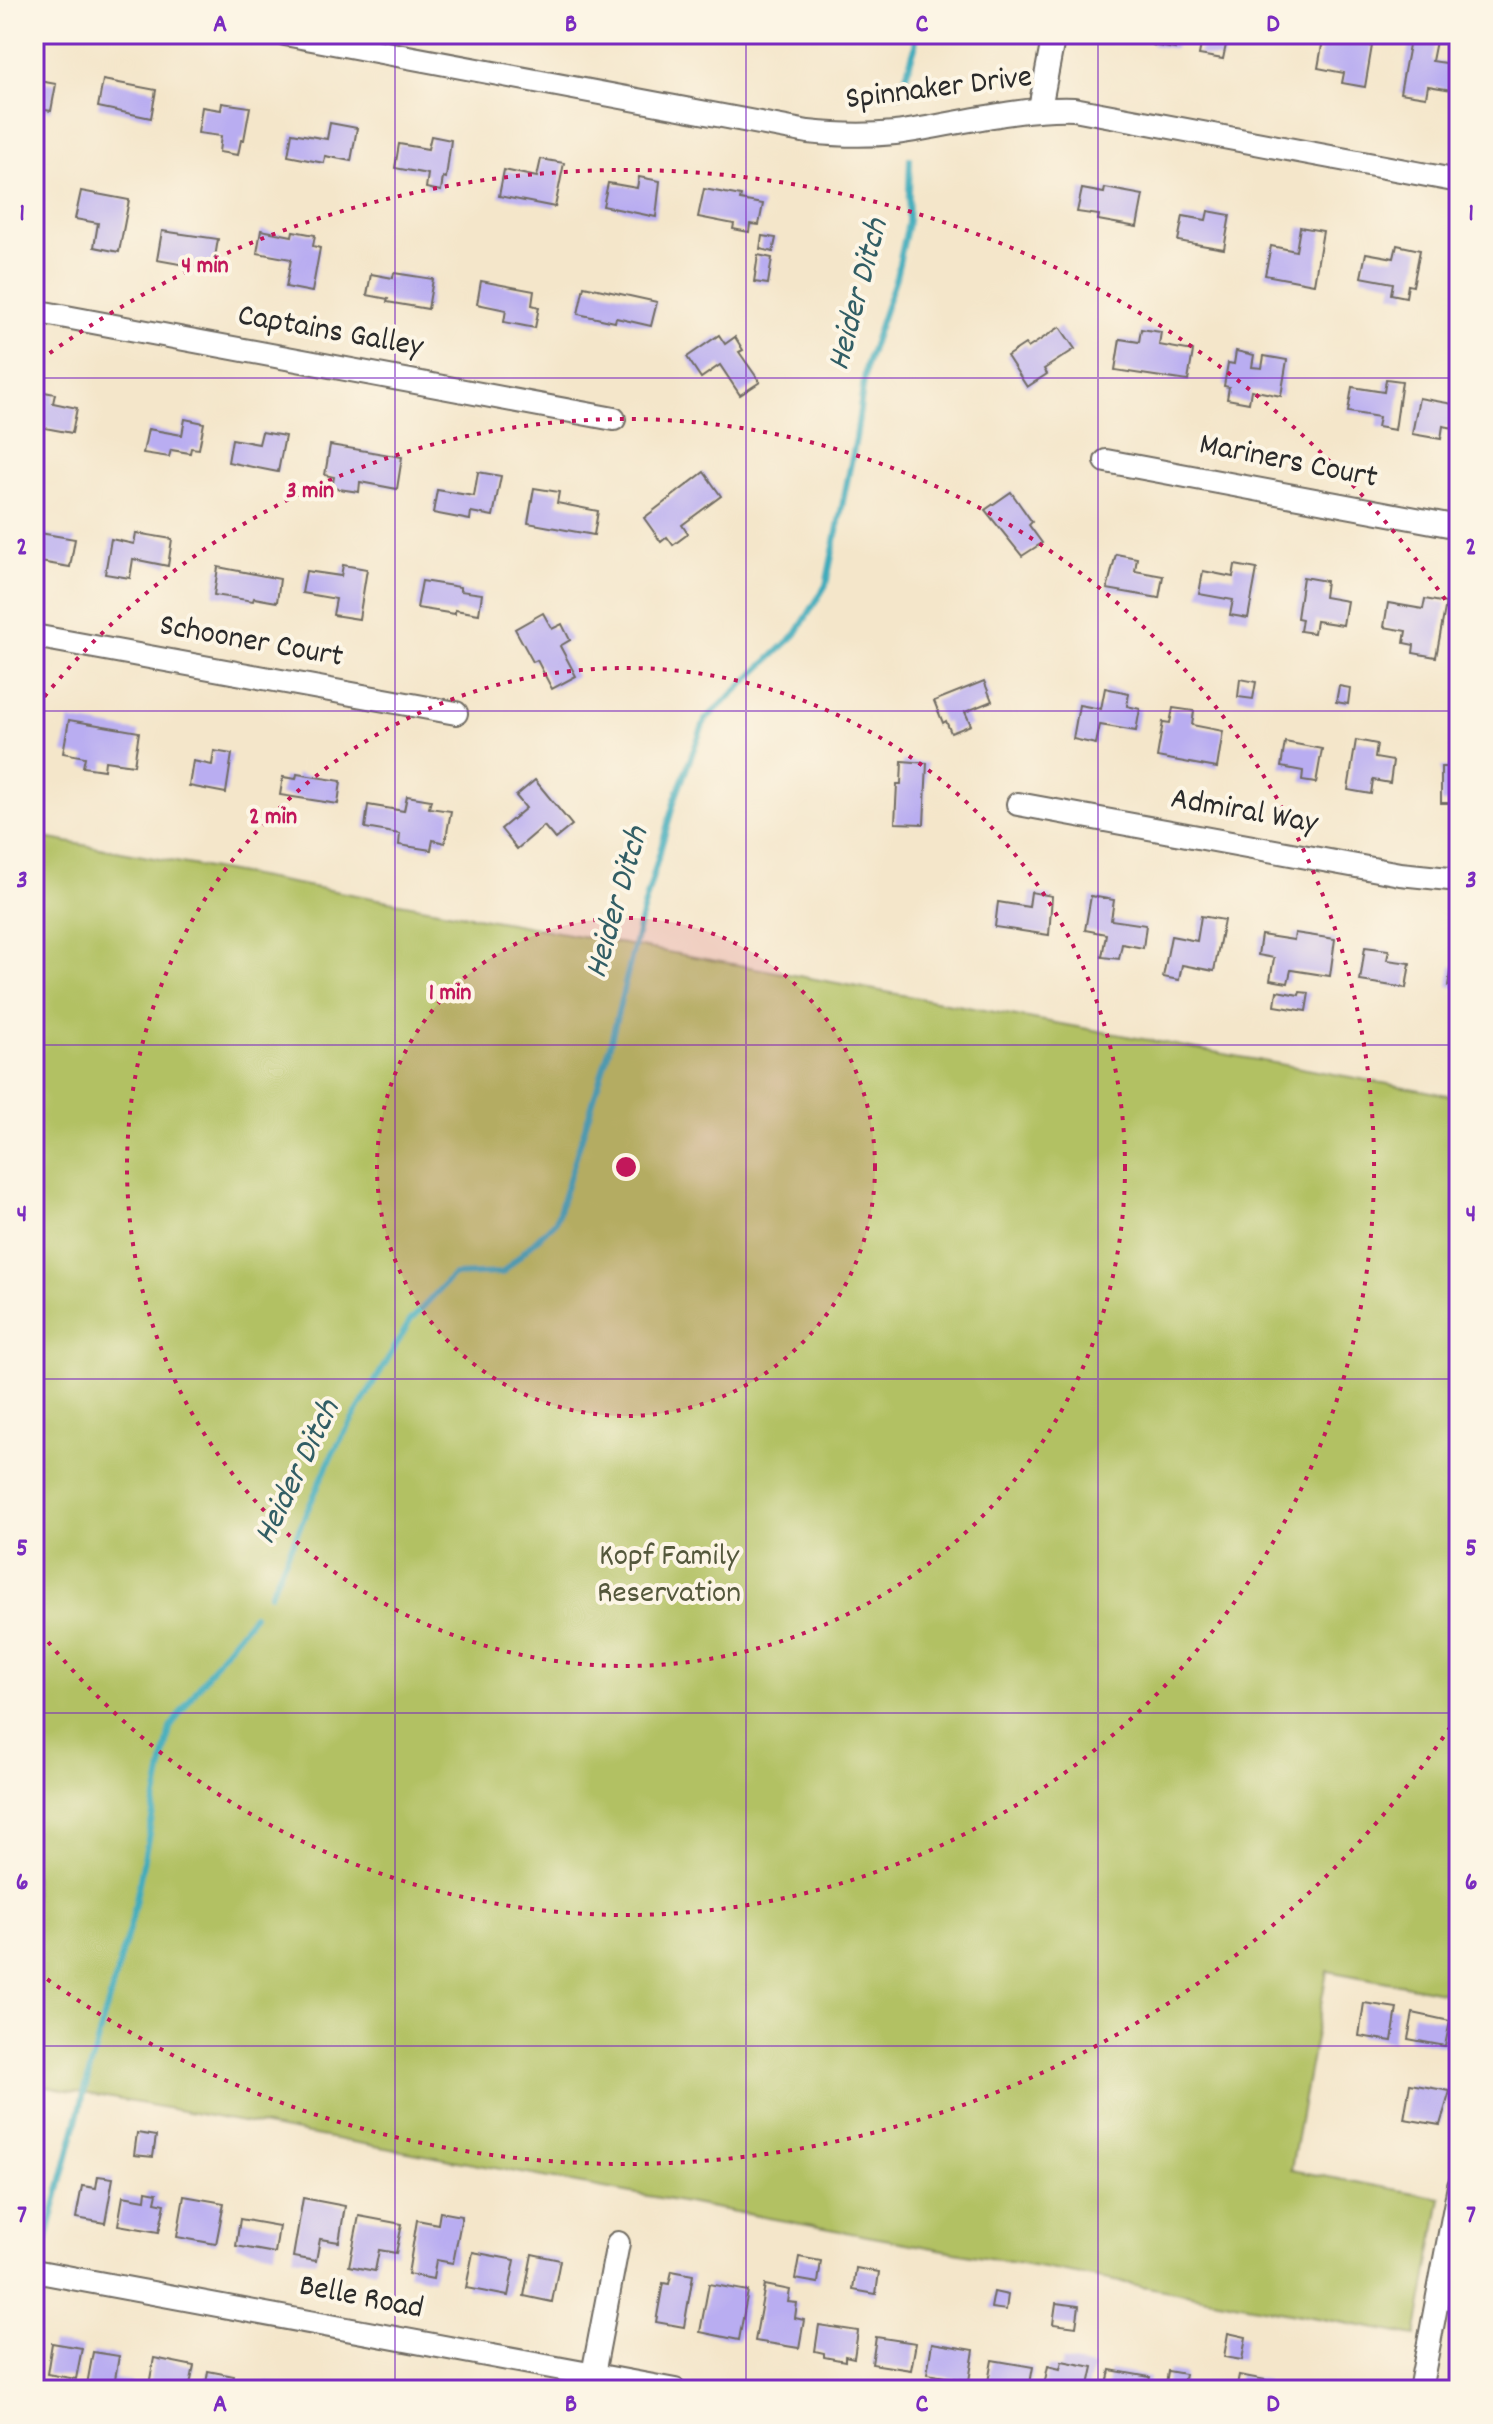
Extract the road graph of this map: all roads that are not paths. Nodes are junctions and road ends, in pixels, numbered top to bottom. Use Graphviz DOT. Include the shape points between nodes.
graph roads {
  1 [pos="285,34"];
  2 [pos="1054,34"];
  3 [pos="1040,108"];
  4 [pos="1459,181"];
  5 [pos="34,311"];
  6 [pos="614,419"];
  7 [pos="1106,461"];
  8 [pos="1459,527"];
  9 [pos="34,636"];
  10 [pos="456,713"];
  11 [pos="1018,804"];
  12 [pos="1459,880"];
  13 [pos="1459,2186"];
  14 [pos="1456,2211"];
  15 [pos="618,2243"];
  16 [pos="34,2271"];
  17 [pos="591,2382"];
  18 [pos="675,2390"];
  19 [pos="1420,2390"];
  1 -- 3 [label="street, Spinnaker Drive" via="819,133 896,132"];
  2 -- 3 [label="street"];
  3 -- 4 [label="street, Spinnaker Drive" via="1099,113"];
  5 -- 6 [label="street, Captains Galley"];
  7 -- 8 [label="street, Mariners Court"];
  9 -- 10 [label="street, Schooner Court"];
  11 -- 12 [label="street, Admiral Way" via="1400,874"];
  13 -- 14 [label="street"];
  14 -- 19 [label="street"];
  15 -- 17 [label="street"];
  16 -- 17 [label="street, Belle Road"];
  17 -- 18 [label="street, Belle Road"];
}
